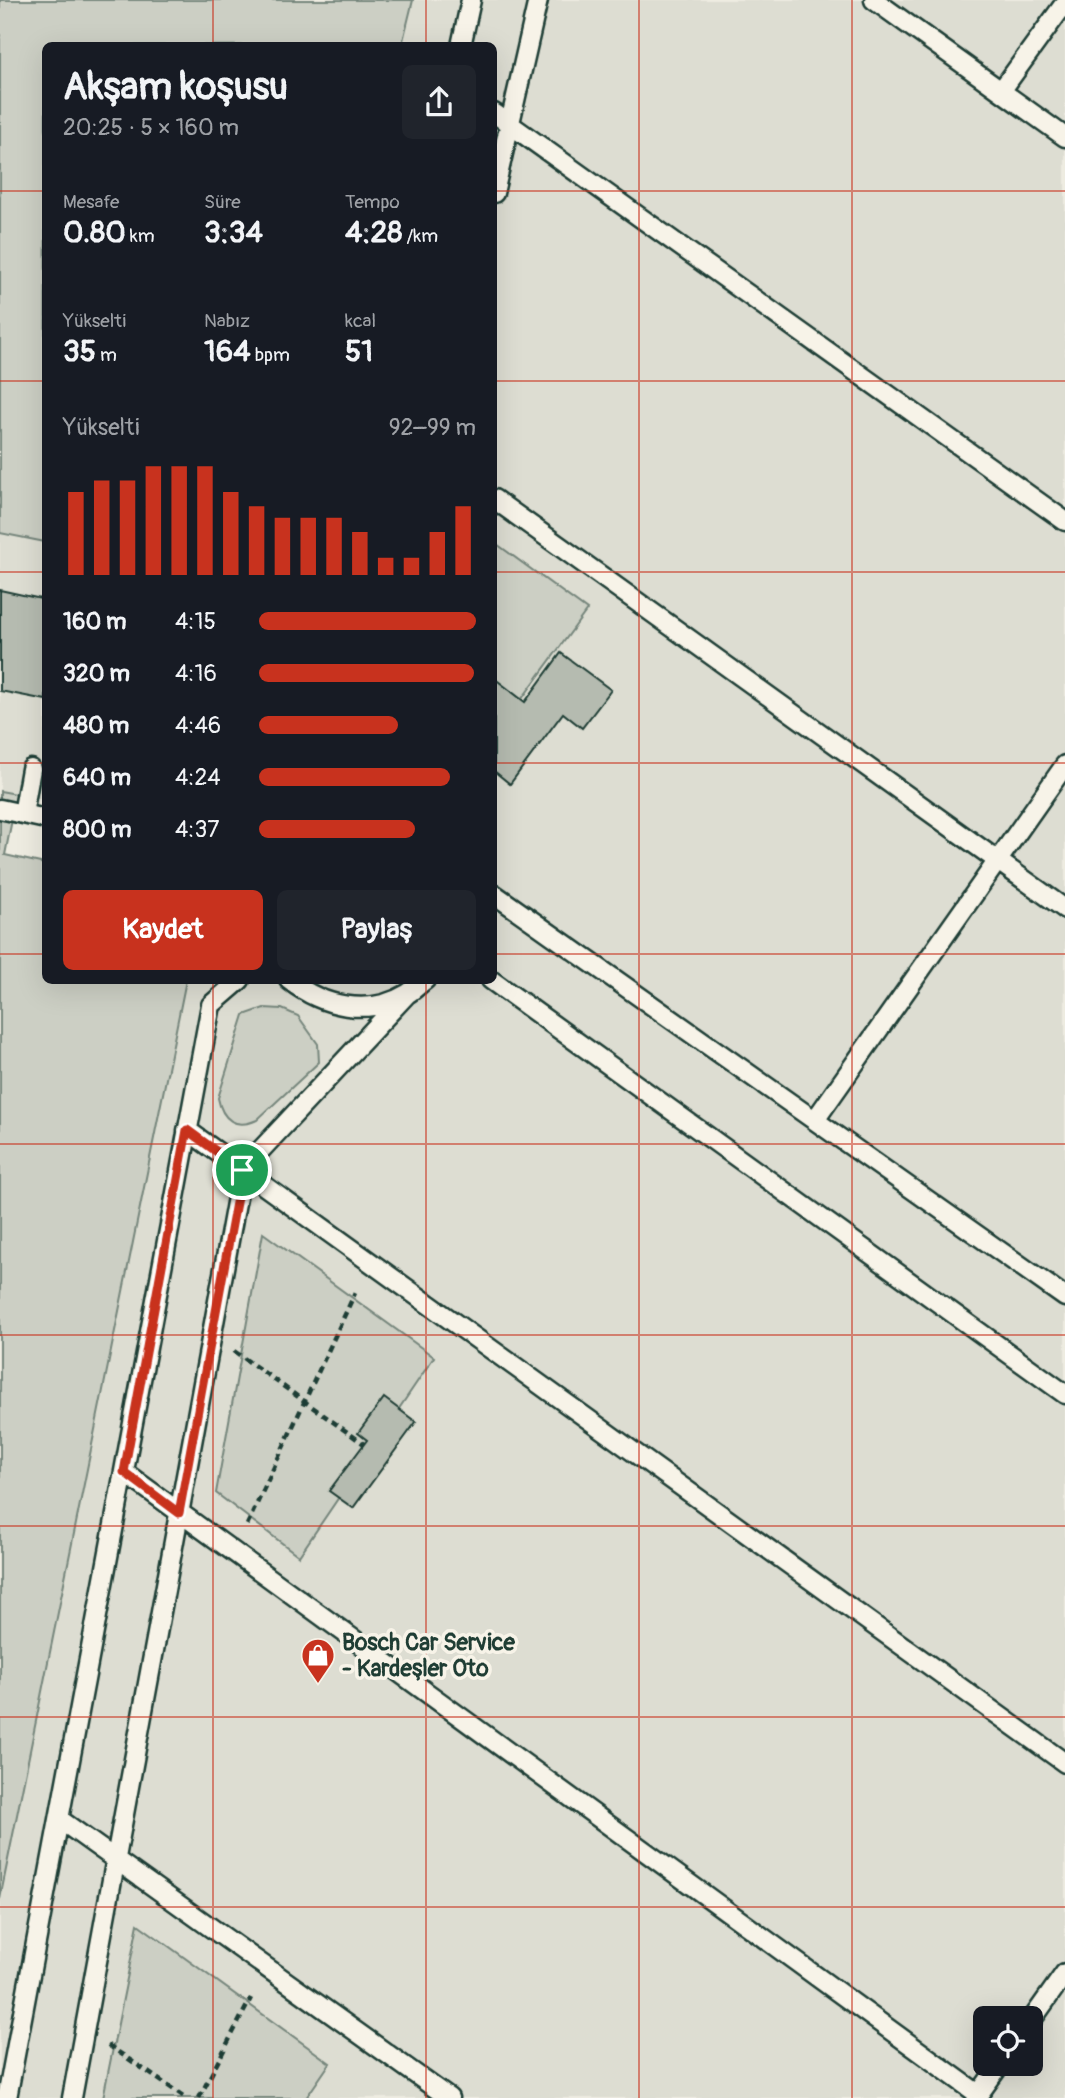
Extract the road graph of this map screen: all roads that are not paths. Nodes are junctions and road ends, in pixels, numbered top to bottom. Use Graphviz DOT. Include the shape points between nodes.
graph roads {
  1 [pos="471,0"];
  2 [pos="538,0"];
  3 [pos="874,0"];
  4 [pos="1065,3"];
  5 [pos="462,42"];
  6 [pos="1001,91"];
  7 [pos="497,115"];
  8 [pos="509,125"];
  9 [pos="1065,137"];
  10 [pos="497,179"];
  11 [pos="497,501"];
  12 [pos="1065,521"];
  13 [pos="1065,765"];
  14 [pos="31,769"];
  15 [pos="0,809"];
  16 [pos="23,814"];
  17 [pos="42,818"];
  18 [pos="997,861"];
  19 [pos="497,896"];
  20 [pos="1065,909"];
  21 [pos="235,984"];
  22 [pos="295,984"];
  23 [pos="420,984"];
  24 [pos="497,984"];
  25 [pos="407,994"];
  26 [pos="815,1121"];
  27 [pos="187,1130"];
  28 [pos="242,1170"];
  29 [pos="1065,1297"];
  30 [pos="1065,1394"];
  31 [pos="124,1472"];
  32 [pos="179,1513"];
  33 [pos="1065,1763"];
  34 [pos="59,1819"];
  35 [pos="116,1860"];
  36 [pos="1065,1973"];
  37 [pos="1042,2006"];
  38 [pos="992,2076"];
  39 [pos="977,2096"];
  40 [pos="7,2098"];
  41 [pos="72,2098"];
  42 [pos="449,2098"];
  1 -- 5 [label="lane"];
  2 -- 8 [label="lane"];
  3 -- 6 [label="lane"];
  4 -- 6 [label="lane"];
  6 -- 9 [label="lane"];
  7 -- 8 [label="lane"];
  8 -- 10 [label="lane"];
  8 -- 12 [label="lane"];
  11 -- 18 [label="lane"];
  13 -- 18 [label="lane"];
  14 -- 16 [label="lane"];
  15 -- 16 [label="lane"];
  16 -- 17 [label="lane"];
  18 -- 20 [label="lane"];
  18 -- 26 [label="lane"];
  19 -- 26 [label="lane"];
  21 -- 27 [label="lane" via="211,1005"];
  22 -- 25 [label="lane" via="317,998 346,1007 377,1005"];
  23 -- 25 [label="lane"];
  24 -- 30 [label="lane"];
  25 -- 28 [label="lane"];
  26 -- 29 [label="lane"];
  27 -- 28 [label="lane"];
  27 -- 31 [label="lane"];
  28 -- 32 [label="lane"];
  28 -- 33 [label="lane"];
  31 -- 32 [label="lane"];
  31 -- 34 [label="lane"];
  32 -- 35 [label="lane"];
  32 -- 39 [label="lane"];
  34 -- 35 [label="lane"];
  34 -- 40 [label="lane"];
  35 -- 41 [label="lane"];
  35 -- 42 [label="lane"];
  36 -- 37 [label="lane"];
  38 -- 39 [label="lane"];
}
